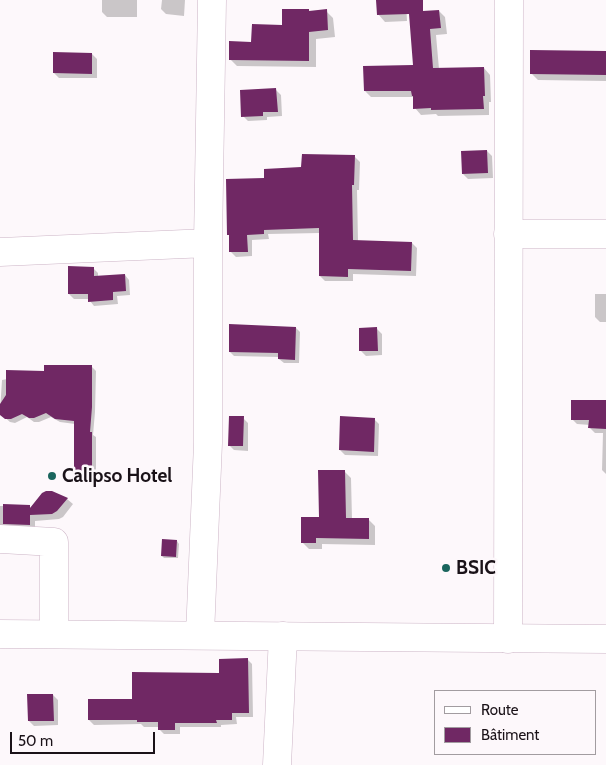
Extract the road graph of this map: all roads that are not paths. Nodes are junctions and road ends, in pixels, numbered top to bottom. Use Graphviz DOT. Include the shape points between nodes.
graph roads {
  1 [pos="212,0"];
  2 [pos="509,0"];
  3 [pos="508,234"];
  4 [pos="606,234"];
  5 [pos="208,243"];
  6 [pos="0,252"];
  7 [pos="0,539"];
  8 [pos="0,634"];
  9 [pos="54,634"];
  10 [pos="200,635"];
  11 [pos="283,636"];
  12 [pos="508,639"];
  13 [pos="606,639"];
  14 [pos="276,765"];
  1 -- 5 [label="main road"];
  2 -- 3 [label="main road"];
  3 -- 4 [label="main road"];
  3 -- 12 [label="main road"];
  5 -- 6 [label="main road"];
  5 -- 10 [label="main road" via="208,443"];
  7 -- 9 [label="main road" via="54,542"];
  8 -- 9 [label="main road"];
  9 -- 10 [label="main road"];
  10 -- 11 [label="main road"];
  11 -- 12 [label="main road"];
  11 -- 14 [label="main road"];
  12 -- 13 [label="main road"];
}
